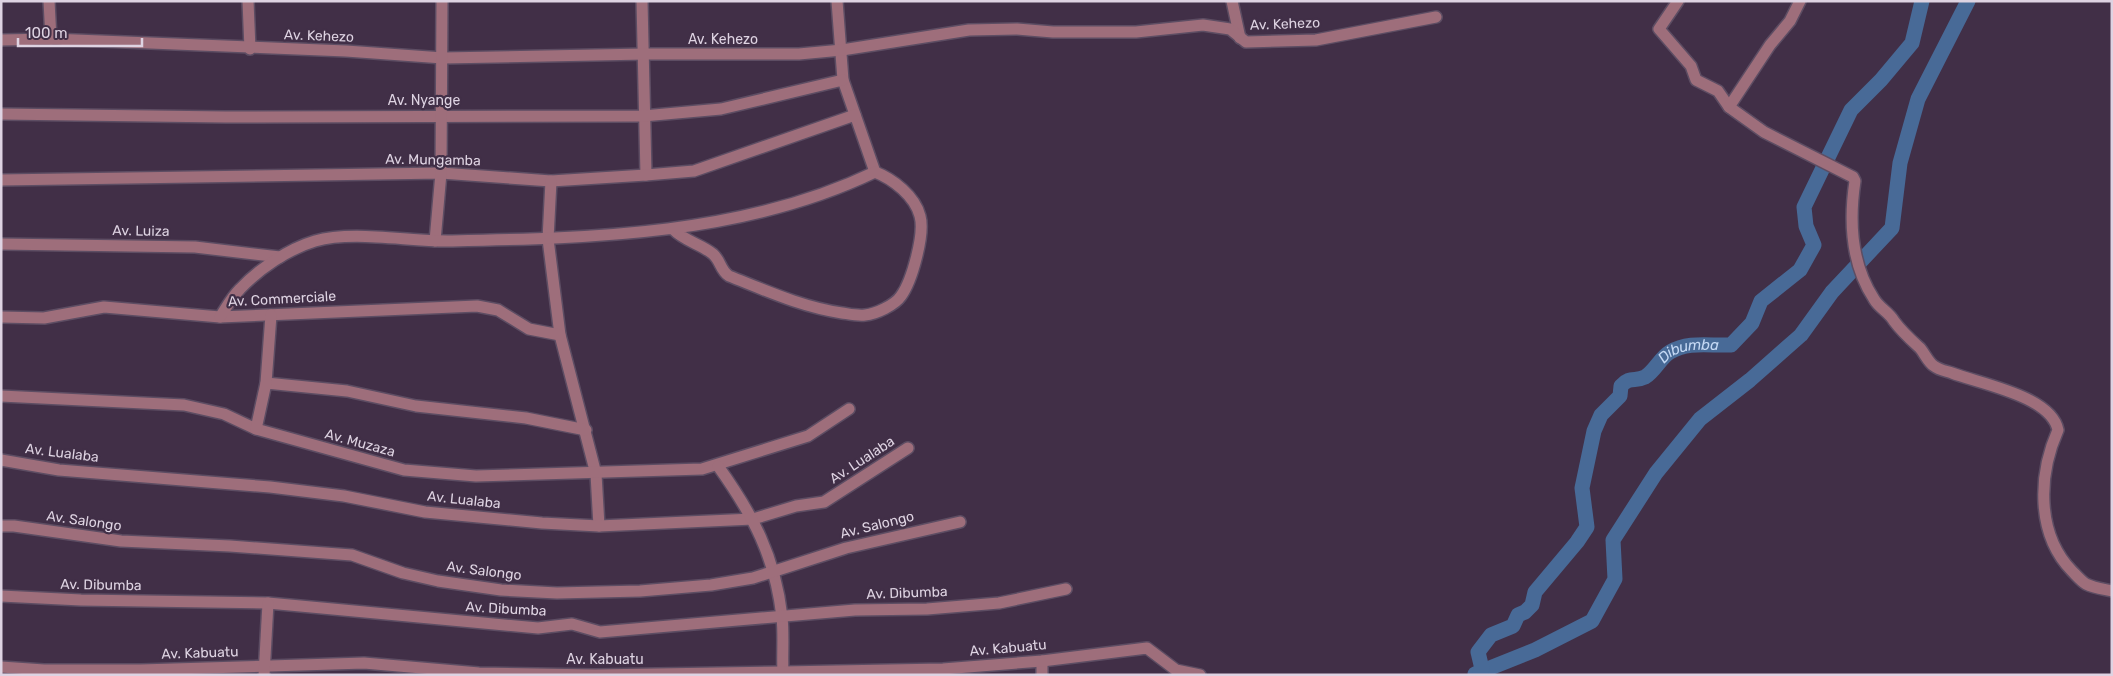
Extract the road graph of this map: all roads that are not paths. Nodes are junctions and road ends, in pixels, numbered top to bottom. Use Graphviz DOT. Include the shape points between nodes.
graph roads {
  1 [pos="49,1"];
  2 [pos="248,1"];
  3 [pos="442,1"];
  4 [pos="642,1"];
  5 [pos="837,1"];
  6 [pos="1232,1"];
  7 [pos="1678,1"];
  8 [pos="1800,1"];
  9 [pos="1436,17"];
  10 [pos="1240,38"];
  11 [pos="51,39"];
  12 [pos="1,40"];
  13 [pos="250,49"];
  14 [pos="842,50"];
  15 [pos="644,54"];
  16 [pos="443,58"];
  17 [pos="843,80"];
  18 [pos="1729,107"];
  19 [pos="1,114"];
  20 [pos="441,115"];
  21 [pos="644,116"];
  22 [pos="854,116"];
  23 [pos="875,172"];
  24 [pos="441,173"];
  25 [pos="646,175"];
  26 [pos="1,180"];
  27 [pos="551,181"];
  28 [pos="673,229"];
  29 [pos="548,239"];
  30 [pos="435,242"];
  31 [pos="1,244"];
  32 [pos="280,256"];
  33 [pos="271,315"];
  34 [pos="1,317"];
  35 [pos="220,317"];
  36 [pos="560,335"];
  37 [pos="266,383"];
  38 [pos="1,396"];
  39 [pos="849,408"];
  40 [pos="256,429"];
  41 [pos="586,430"];
  42 [pos="908,448"];
  43 [pos="1,460"];
  44 [pos="718,466"];
  45 [pos="596,474"];
  46 [pos="753,519"];
  47 [pos="960,522"];
  48 [pos="1,526"];
  49 [pos="599,526"];
  50 [pos="774,570"];
  51 [pos="1066,590"];
  52 [pos="2112,591"];
  53 [pos="1,596"];
  54 [pos="268,603"];
  55 [pos="782,617"];
  56 [pos="1042,661"];
  57 [pos="1,667"];
  58 [pos="264,670"];
  59 [pos="783,673"];
  60 [pos="1042,675"];
  61 [pos="1200,675"];
  1 -- 11 [label="street"];
  2 -- 13 [label="street"];
  3 -- 16 [label="street"];
  4 -- 15 [label="street"];
  5 -- 14 [label="street"];
  6 -- 10 [label="street"];
  7 -- 18 [label="street" via="1659,29 1691,66 1696,80 1718,91"];
  8 -- 18 [label="street" via="1790,21"];
  9 -- 10 [label="street, Av. Kehezo" via="1316,40 1261,43 1246,42"];
  10 -- 14 [label="street, Av. Kehezo" via="1230,28 1203,25 1136,32 969,30"];
  11 -- 12 [label="street, Av. Kehezo"];
  11 -- 13 [label="street, Av. Kehezo"];
  13 -- 16 [label="street, Av. Kehezo"];
  14 -- 15 [label="street, Av. Kehezo" via="799,54"];
  14 -- 17 [label="street"];
  15 -- 16 [label="street, Av. Kehezo"];
  15 -- 21 [label="street"];
  16 -- 20 [label="street"];
  17 -- 21 [label="street, Av. Nyange" via="721,109"];
  17 -- 22 [label="street"];
  18 -- 52 [label="street" via="1764,132 1853,177 1852,220 1856,256 1865,284 1879,307 1893,318 1899,330 1920,348 1934,366 2023,396 2051,416 2058,430 2043,478 2043,503 2052,539 2062,561 2084,583"];
  19 -- 20 [label="street, Av. Nyange"];
  20 -- 21 [label="street, Av. Nyange"];
  20 -- 24 [label="street"];
  21 -- 25 [label="street"];
  22 -- 23 [label="street"];
  22 -- 25 [label="street, Av. Mungamba" via="694,171"];
  23 -- 28 [label="street" via="843,188 788,205"];
  23 -- 28 [label="street" via="891,178 915,204 921,216 921,227 915,261 900,299 864,316 812,308 730,276 722,270 715,255"];
  24 -- 26 [label="street, Av. Mungamba"];
  24 -- 27 [label="street, Av. Mungamba"];
  24 -- 30 [label="street"];
  25 -- 27 [label="street, Av. Mungamba"];
  27 -- 29 [label="street"];
  28 -- 29 [label="street"];
  29 -- 30 [label="street"];
  29 -- 36 [label="street"];
  30 -- 32 [label="street" via="341,237 315,241"];
  31 -- 32 [label="street, Av. Luiza" via="195,247"];
  32 -- 35 [label="street" via="240,289"];
  33 -- 35 [label="street, Av. Commerciale"];
  33 -- 36 [label="street, Av. Commerciale" via="477,306 498,310 529,329"];
  33 -- 37 [label="street"];
  34 -- 35 [label="street, Av. Commerciale" via="44,318 104,307"];
  36 -- 41 [label="street"];
  37 -- 40 [label="street"];
  37 -- 41 [label="street" via="347,391 416,406 526,418"];
  38 -- 40 [label="street, Av. Muzaza" via="184,405 224,414"];
  39 -- 44 [label="street, Av. Muzaza" via="808,436"];
  40 -- 45 [label="street, Av. Muzaza" via="404,470 476,476 546,472"];
  41 -- 45 [label="street"];
  42 -- 46 [label="street, Av. Lualaba" via="824,502 796,506"];
  43 -- 49 [label="street, Av. Lualaba" via="59,470 335,495 425,512"];
  44 -- 45 [label="street, Av. Muzaza"];
  44 -- 46 [label="street"];
  45 -- 49 [label="street"];
  46 -- 49 [label="street, Av. Lualaba"];
  46 -- 50 [label="street"];
  47 -- 50 [label="street, Av. Salongo" via="855,546"];
  48 -- 50 [label="street, Av. Salongo" via="121,541 352,555 405,574 501,590 557,593 710,586 753,578"];
  50 -- 55 [label="street"];
  51 -- 55 [label="street, Av. Dibumba" via="999,603"];
  53 -- 54 [label="street, Av. Dibumba"];
  54 -- 55 [label="street, Av. Dibumba" via="538,628 572,624 600,632"];
  54 -- 58 [label="street"];
  55 -- 59 [label="street"];
  56 -- 59 [label="street, Av. Kabuatu" via="943,669"];
  56 -- 60 [label="street"];
  56 -- 61 [label="street, Av. Kabuatu" via="1147,648 1176,670"];
  57 -- 58 [label="street, Av. Kabuatu" via="44,670"];
  58 -- 59 [label="street, Av. Kabuatu" via="364,663 479,673"];
}
